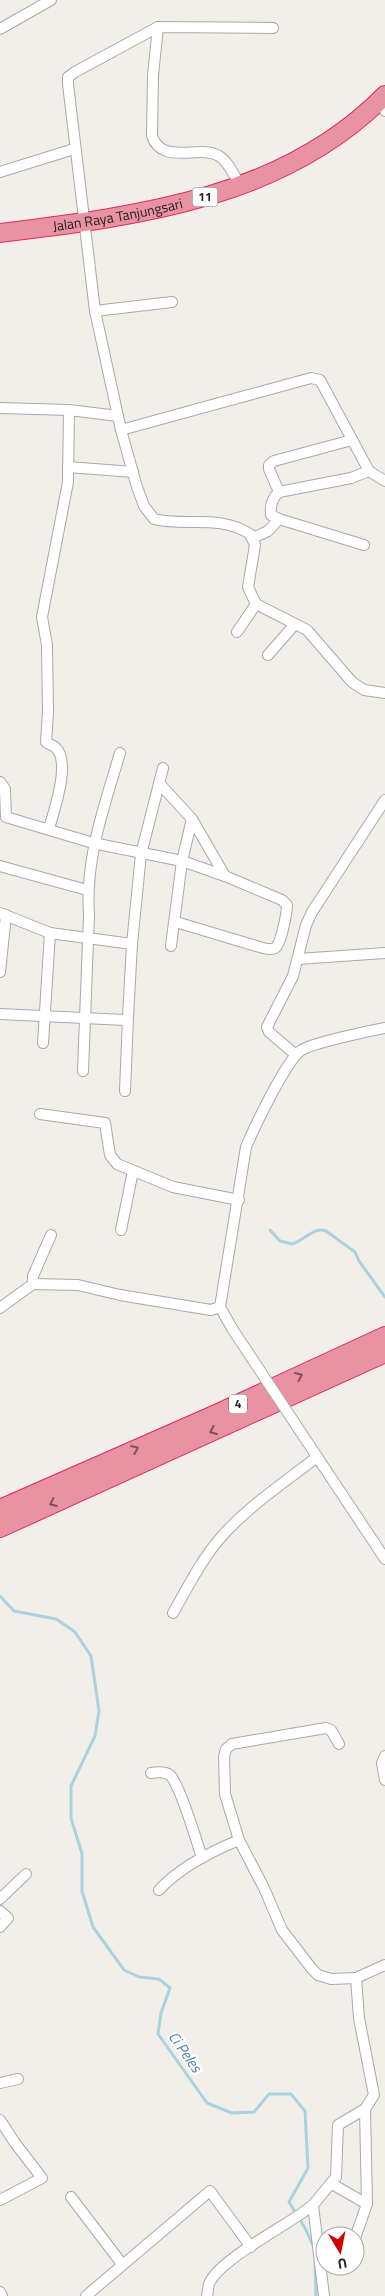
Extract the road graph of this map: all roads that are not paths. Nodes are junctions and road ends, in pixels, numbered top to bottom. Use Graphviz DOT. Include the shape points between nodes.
graph roads {
  1 [pos="44,2"];
  2 [pos="158,27"];
  3 [pos="273,28"];
  4 [pos="0,29"];
  5 [pos="384,102"];
  6 [pos="74,148"];
  7 [pos="0,172"];
  8 [pos="240,185"];
  9 [pos="86,222"];
  10 [pos="0,234"];
  11 [pos="172,302"];
  12 [pos="94,311"];
  13 [pos="0,408"];
  14 [pos="69,410"];
  15 [pos="118,416"];
  16 [pos="121,430"];
  17 [pos="352,440"];
  18 [pos="68,467"];
  19 [pos="369,471"];
  20 [pos="133,472"];
  21 [pos="385,481"];
  22 [pos="279,492"];
  23 [pos="279,519"];
  24 [pos="253,538"];
  25 [pos="364,545"];
  26 [pos="256,604"];
  27 [pos="295,624"];
  28 [pos="237,632"];
  29 [pos="268,654"];
  30 [pos="385,693"];
  31 [pos="120,753"];
  32 [pos="163,768"];
  33 [pos="0,782"];
  34 [pos="159,783"];
  35 [pos="385,800"];
  36 [pos="3,817"];
  37 [pos="192,819"];
  38 [pos="50,829"];
  39 [pos="93,843"];
  40 [pos="140,854"];
  41 [pos="182,861"];
  42 [pos="0,866"];
  43 [pos="225,876"];
  44 [pos="87,890"];
  45 [pos="3,914"];
  46 [pos="176,922"];
  47 [pos="50,933"];
  48 [pos="88,939"];
  49 [pos="1,942"];
  50 [pos="132,944"];
  51 [pos="171,946"];
  52 [pos="385,953"];
  53 [pos="298,959"];
  54 [pos="0,972"];
  55 [pos="0,1014"];
  56 [pos="44,1015"];
  57 [pos="86,1017"];
  58 [pos="128,1017"];
  59 [pos="385,1028"];
  60 [pos="43,1043"];
  61 [pos="296,1054"];
  62 [pos="83,1071"];
  63 [pos="125,1091"];
  64 [pos="40,1114"];
  65 [pos="133,1171"];
  66 [pos="238,1200"];
  67 [pos="121,1230"];
  68 [pos="51,1235"];
  69 [pos="33,1284"];
  70 [pos="220,1307"];
  71 [pos="0,1308"];
  72 [pos="385,1336"];
  73 [pos="385,1353"];
  74 [pos="318,1457"];
  75 [pos="94,1475"];
  76 [pos="0,1509"];
  77 [pos="0,1528"];
  78 [pos="385,1559"];
  79 [pos="173,1613"];
  80 [pos="339,1744"];
  81 [pos="385,1756"];
  82 [pos="151,1773"];
  83 [pos="385,1780"];
  84 [pos="239,1840"];
  85 [pos="202,1858"];
  86 [pos="26,1874"];
  87 [pos="159,1890"];
  88 [pos="0,1899"];
  89 [pos="0,1911"];
  90 [pos="0,1926"];
  91 [pos="385,1966"];
  92 [pos="356,1978"];
  93 [pos="18,2079"];
  94 [pos="0,2083"];
  95 [pos="365,2108"];
  96 [pos="0,2120"];
  97 [pos="332,2184"];
  98 [pos="71,2197"];
  99 [pos="0,2200"];
  100 [pos="367,2204"];
  101 [pos="313,2205"];
  102 [pos="359,2226"];
  103 [pos="252,2247"];
  104 [pos="122,2264"];
  105 [pos="0,2292"];
  106 [pos="2,2296"];
  107 [pos="86,2296"];
  108 [pos="207,2296"];
  109 [pos="324,2296"];
  1 -- 4 [label="street"];
  2 -- 3 [label="street"];
  2 -- 6 [label="street" via="68,77"];
  2 -- 8 [label="street" via="153,74 154,142 176,154 217,155 227,163"];
  5 -- 8 [label="highway, Jalan Raya Tanjungsari / 11" via="288,167"];
  6 -- 7 [label="street"];
  6 -- 9 [label="street"];
  8 -- 9 [label="highway, Jalan Raya Tanjungsari / 11" via="150,211"];
  9 -- 10 [label="highway, Jalan Raya Tanjungsari / 11"];
  9 -- 12 [label="street"];
  11 -- 12 [label="street"];
  12 -- 15 [label="street"];
  13 -- 14 [label="street"];
  14 -- 15 [label="street"];
  14 -- 18 [label="street"];
  15 -- 16 [label="street"];
  16 -- 17 [label="street" via="312,378 320,380"];
  16 -- 20 [label="street"];
  17 -- 19 [label="street"];
  17 -- 22 [label="street" via="274,461 269,469"];
  18 -- 20 [label="street"];
  18 -- 38 [label="street" via="68,482 42,617 46,646 46,742 56,748 63,769"];
  19 -- 21 [label="street"];
  19 -- 22 [label="street" via="351,478"];
  20 -- 24 [label="street" via="144,506 154,519 205,521 245,531"];
  22 -- 23 [label="street" via="271,509 271,515"];
  23 -- 24 [label="street" via="268,531"];
  23 -- 25 [label="street"];
  24 -- 26 [label="street" via="255,544 248,587"];
  26 -- 27 [label="street"];
  26 -- 28 [label="street"];
  27 -- 29 [label="street"];
  27 -- 30 [label="street" via="307,630 352,682 364,690"];
  31 -- 39 [label="street"];
  32 -- 34 [label="street"];
  33 -- 36 [label="street" via="5,789"];
  34 -- 37 [label="street"];
  34 -- 40 [label="street"];
  35 -- 53 [label="street" via="312,912"];
  36 -- 38 [label="street"];
  37 -- 41 [label="street"];
  37 -- 43 [label="street"];
  38 -- 39 [label="street"];
  39 -- 40 [label="street"];
  39 -- 44 [label="street"];
  40 -- 41 [label="street"];
  40 -- 50 [label="street"];
  41 -- 43 [label="street"];
  41 -- 46 [label="street"];
  42 -- 44 [label="street"];
  43 -- 46 [label="street" via="285,902 287,908 278,946 263,948"];
  44 -- 48 [label="street"];
  45 -- 47 [label="street"];
  45 -- 49 [label="street"];
  46 -- 51 [label="street"];
  47 -- 48 [label="street"];
  47 -- 56 [label="street"];
  48 -- 50 [label="street"];
  48 -- 57 [label="street"];
  49 -- 54 [label="street"];
  50 -- 58 [label="street"];
  52 -- 53 [label="street"];
  53 -- 61 [label="street" via="294,976 267,1029"];
  55 -- 56 [label="street"];
  56 -- 57 [label="street"];
  56 -- 60 [label="street"];
  57 -- 58 [label="street" via="125,1020"];
  57 -- 62 [label="street"];
  58 -- 63 [label="street"];
  59 -- 61 [label="street" via="305,1048"];
  61 -- 66 [label="street" via="252,1131 246,1147"];
  64 -- 65 [label="street" via="105,1123 110,1155 116,1164"];
  65 -- 66 [label="street" via="173,1187"];
  65 -- 67 [label="street"];
  66 -- 70 [label="street"];
  68 -- 69 [label="street" via="33,1276"];
  69 -- 70 [label="street" via="78,1285 211,1310"];
  69 -- 71 [label="street"];
  70 -- 74 [label="street, bridge"];
  75 -- 72 [label="highway, 4, one-way"];
  73 -- 75 [label="highway, 4, one-way"];
  74 -- 78 [label="street"];
  74 -- 79 [label="street" via="240,1516 221,1536"];
  75 -- 76 [label="highway, 4"];
  75 -- 77 [label="highway, 4, one-way"];
  80 -- 84 [label="street" via="326,1728 229,1746 224,1757 225,1794"];
  81 -- 83 [label="street" via="382,1768"];
  82 -- 85 [label="street" via="170,1776"];
  84 -- 85 [label="street"];
  84 -- 92 [label="street" via="282,1930 312,1969 318,1975 331,1979"];
  85 -- 87 [label="street"];
  86 -- 88 [label="street"];
  89 -- 90 [label="street" via="8,1918"];
  91 -- 92 [label="street"];
  92 -- 95 [label="street" via="359,2018 374,2095"];
  93 -- 94 [label="street"];
  95 -- 97 [label="street" via="338,2125 338,2167"];
  95 -- 100 [label="street"];
  96 -- 99 [label="street" via="42,2178"];
  97 -- 100 [label="street"];
  97 -- 101 [label="street"];
  98 -- 104 [label="street"];
  100 -- 102 [label="street"];
  101 -- 103 [label="street"];
  101 -- 109 [label="street"];
  103 -- 104 [label="street" via="210,2190"];
  103 -- 108 [label="street" via="216,2273"];
  104 -- 107 [label="street"];
  105 -- 106 [label="street"];
}
